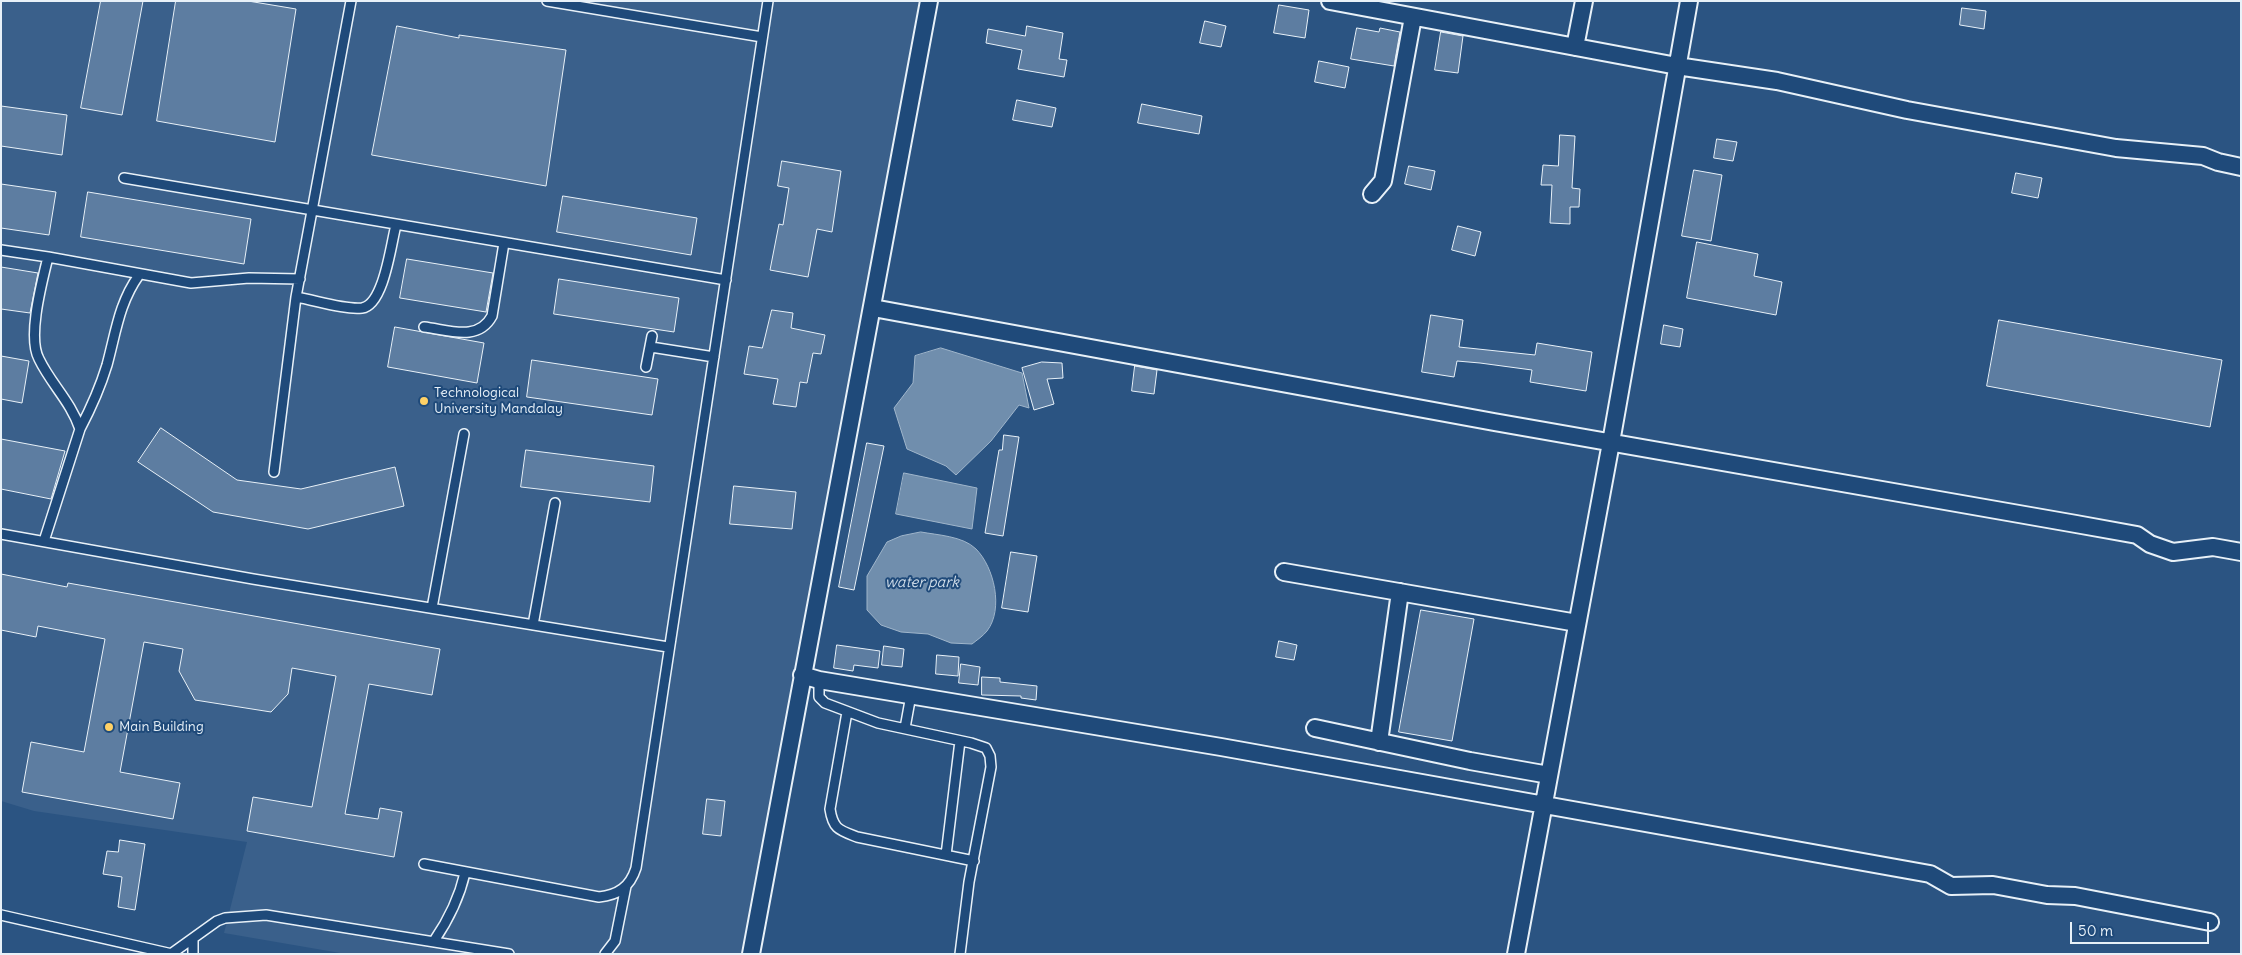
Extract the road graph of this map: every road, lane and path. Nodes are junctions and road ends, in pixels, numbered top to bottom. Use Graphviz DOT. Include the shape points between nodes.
graph roads {
  1 [pos="350,1"];
  2 [pos="547,1"];
  3 [pos="768,1"];
  4 [pos="929,1"];
  5 [pos="1330,1"];
  6 [pos="1584,1"];
  7 [pos="1689,1"];
  8 [pos="1413,17"];
  9 [pos="762,37"];
  10 [pos="1575,47"];
  11 [pos="1677,66"];
  12 [pos="2241,167"];
  13 [pos="124,178"];
  14 [pos="1372,194"];
  15 [pos="312,212"];
  16 [pos="396,225"];
  17 [pos="504,243"];
  18 [pos="1,250"];
  19 [pos="48,257"];
  20 [pos="139,275"];
  21 [pos="300,279"];
  22 [pos="726,280"];
  23 [pos="296,297"];
  24 [pos="872,308"];
  25 [pos="424,327"];
  26 [pos="652,336"];
  27 [pos="650,347"];
  28 [pos="714,357"];
  29 [pos="646,367"];
  30 [pos="80,429"];
  31 [pos="464,434"];
  32 [pos="1611,442"];
  33 [pos="274,472"];
  34 [pos="555,503"];
  35 [pos="1,534"];
  36 [pos="44,541"];
  37 [pos="2241,552"];
  38 [pos="1284,572"];
  39 [pos="1400,592"];
  40 [pos="432,608"];
  41 [pos="1577,623"];
  42 [pos="533,625"];
  43 [pos="668,647"];
  44 [pos="802,675"];
  45 [pos="819,680"];
  46 [pos="912,695"];
  47 [pos="847,712"];
  48 [pos="905,728"];
  49 [pos="1315,728"];
  50 [pos="960,742"];
  51 [pos="1379,742"];
  52 [pos="1550,775"];
  53 [pos="1544,805"];
  54 [pos="946,855"];
  55 [pos="974,861"];
  56 [pos="424,864"];
  57 [pos="465,873"];
  58 [pos="626,886"];
  59 [pos="1,915"];
  60 [pos="2210,922"];
  61 [pos="193,939"];
  62 [pos="434,940"];
  63 [pos="171,954"];
  64 [pos="193,954"];
  65 [pos="509,954"];
  66 [pos="605,954"];
  67 [pos="751,954"];
  68 [pos="960,954"];
  69 [pos="1516,954"];
  1 -- 15 [label="lane"];
  2 -- 9 [label="lane"];
  3 -- 9 [label="lane"];
  4 -- 24 [label="street"];
  5 -- 8 [label="street"];
  6 -- 10 [label="street"];
  7 -- 11 [label="street"];
  8 -- 10 [label="street"];
  8 -- 14 [label="street" via="1383,181"];
  9 -- 22 [label="lane"];
  10 -- 11 [label="street"];
  11 -- 12 [label="street" via="1777,82 1907,110 2116,148 2203,156"];
  11 -- 32 [label="street"];
  13 -- 15 [label="lane"];
  15 -- 16 [label="lane"];
  15 -- 21 [label="lane"];
  16 -- 17 [label="lane"];
  16 -- 23 [label="lane" via="382,285 374,302 364,308"];
  17 -- 22 [label="lane"];
  17 -- 25 [label="lane" via="492,316 487,326 474,333"];
  18 -- 19 [label="lane"];
  19 -- 20 [label="lane"];
  19 -- 30 [label="lane" via="34,347 38,359 74,412"];
  20 -- 21 [label="lane" via="191,283 249,278"];
  20 -- 30 [label="lane" via="128,290 120,310 97,396"];
  21 -- 23 [label="lane"];
  22 -- 28 [label="lane"];
  23 -- 33 [label="lane"];
  24 -- 32 [label="street"];
  24 -- 44 [label="street"];
  26 -- 27 [label="lane"];
  27 -- 28 [label="lane"];
  27 -- 29 [label="lane"];
  28 -- 43 [label="lane"];
  30 -- 36 [label="lane"];
  31 -- 40 [label="lane"];
  32 -- 37 [label="street" via="2137,535 2172,552 2213,547"];
  32 -- 41 [label="street"];
  34 -- 42 [label="lane"];
  35 -- 36 [label="lane"];
  36 -- 40 [label="lane"];
  38 -- 39 [label="street"];
  39 -- 41 [label="street"];
  39 -- 51 [label="street"];
  40 -- 42 [label="lane"];
  41 -- 52 [label="street"];
  42 -- 43 [label="lane"];
  43 -- 58 [label="lane" via="636,868"];
  44 -- 45 [label="street"];
  44 -- 67 [label="street"];
  45 -- 46 [label="street"];
  45 -- 47 [label="lane" via="819,697"];
  46 -- 48 [label="lane"];
  46 -- 53 [label="street"];
  47 -- 48 [label="lane"];
  47 -- 54 [label="lane" via="830,809 832,822 839,830 857,837"];
  48 -- 50 [label="lane"];
  49 -- 51 [label="street"];
  50 -- 54 [label="lane"];
  50 -- 55 [label="lane" via="986,748 990,756 991,767"];
  51 -- 52 [label="street"];
  52 -- 53 [label="street"];
  53 -- 60 [label="street" via="1930,874 1951,886 1993,885 2047,895 2075,896"];
  53 -- 69 [label="street"];
  54 -- 55 [label="lane"];
  55 -- 68 [label="lane"];
  56 -- 57 [label="lane"];
  57 -- 58 [label="lane" via="599,897 614,895"];
  57 -- 62 [label="lane" via="453,912"];
  58 -- 66 [label="lane" via="615,941"];
  59 -- 63 [label="lane"];
  61 -- 62 [label="lane" via="225,918 266,915"];
  61 -- 63 [label="lane"];
  61 -- 64 [label="lane"];
  62 -- 65 [label="lane"];
}
